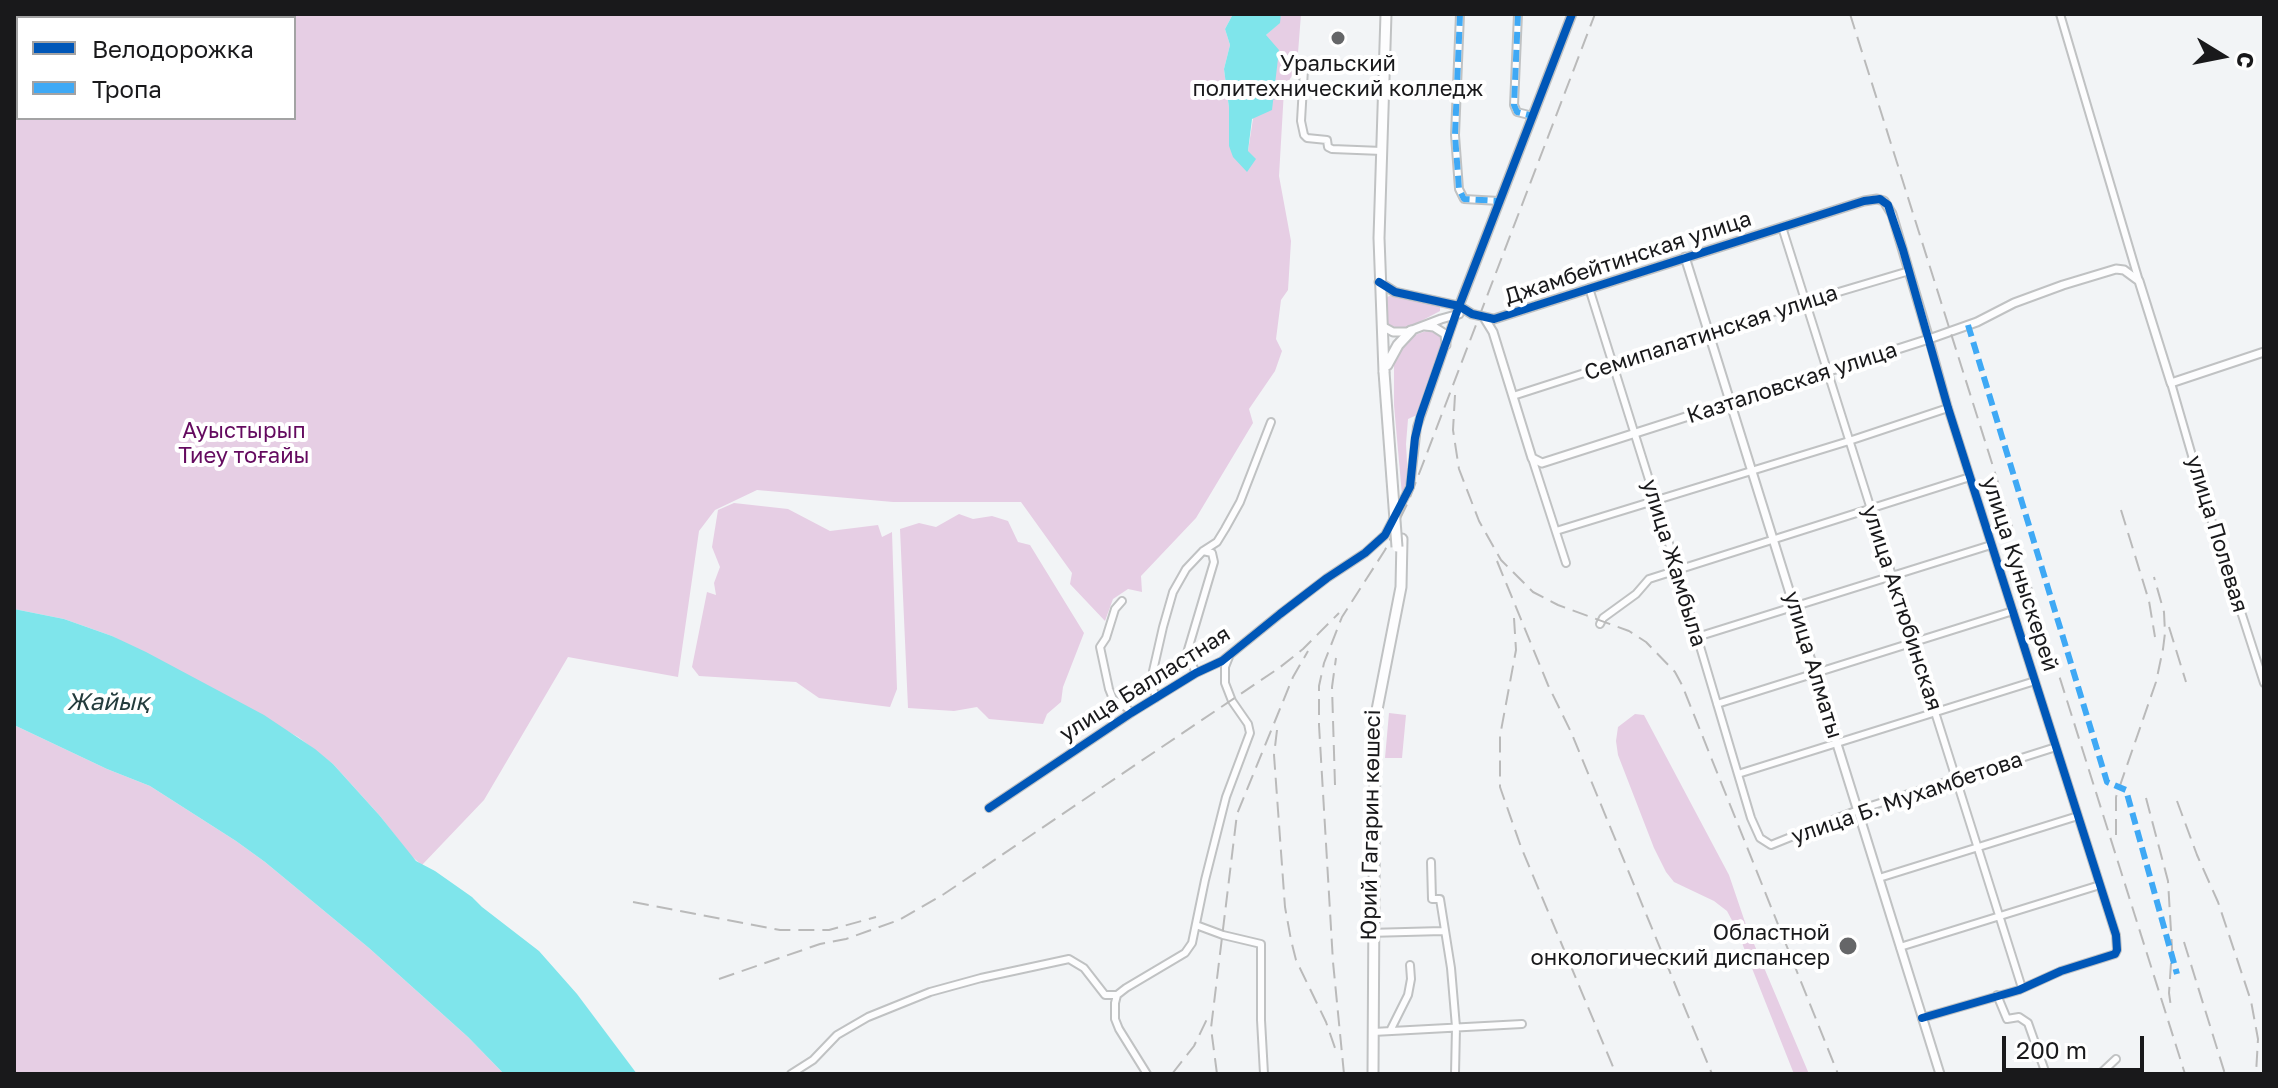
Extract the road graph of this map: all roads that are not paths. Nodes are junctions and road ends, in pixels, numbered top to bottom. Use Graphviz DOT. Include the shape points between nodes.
graph roads {
  1 [pos="1386,14"];
  2 [pos="1460,14"];
  3 [pos="1518,14"];
  4 [pos="1572,14"];
  5 [pos="2060,14"];
  6 [pos="1384,66"];
  7 [pos="1533,116"];
  8 [pos="1382,151"];
  9 [pos="1499,201"];
  10 [pos="1888,205"];
  11 [pos="1782,227"];
  12 [pos="1685,257"];
  13 [pos="1909,271"];
  14 [pos="2139,281"];
  15 [pos="1379,282"];
  16 [pos="1589,288"];
  17 [pos="1805,302"];
  18 [pos="1458,310"];
  19 [pos="1485,319"];
  20 [pos="1382,326"];
  21 [pos="1423,326"];
  22 [pos="1411,331"];
  23 [pos="1709,333"];
  24 [pos="1929,339"];
  25 [pos="1446,345"];
  26 [pos="2264,352"];
  27 [pos="1613,365"];
  28 [pos="1384,372"];
  29 [pos="1827,372"];
  30 [pos="2171,383"];
  31 [pos="1513,396"];
  32 [pos="1731,403"];
  33 [pos="1948,408"];
  34 [pos="1271,422"];
  35 [pos="1634,433"];
  36 [pos="1849,441"];
  37 [pos="1532,458"];
  38 [pos="1753,471"];
  39 [pos="1970,477"];
  40 [pos="1656,501"];
  41 [pos="1871,509"];
  42 [pos="1556,531"];
  43 [pos="1774,539"];
  44 [pos="1991,545"];
  45 [pos="1203,551"];
  46 [pos="1566,563"];
  47 [pos="1677,569"];
  48 [pos="1892,576"];
  49 [pos="1122,601"];
  50 [pos="1795,607"];
  51 [pos="2013,611"];
  52 [pos="1600,624"];
  53 [pos="1697,637"];
  54 [pos="1913,642"];
  55 [pos="1237,649"];
  56 [pos="2262,672"];
  57 [pos="1196,673"];
  58 [pos="1816,673"];
  59 [pos="2035,681"];
  60 [pos="2264,683"];
  61 [pos="1156,698"];
  62 [pos="1717,704"];
  63 [pos="1935,711"];
  64 [pos="1131,713"];
  65 [pos="1837,743"];
  66 [pos="2056,747"];
  67 [pos="1738,774"];
  68 [pos="1956,779"];
  69 [pos="989,808"];
  70 [pos="1858,810"];
  71 [pos="2078,816"];
  72 [pos="1760,838"];
  73 [pos="1978,847"];
  74 [pos="1431,862"];
  75 [pos="1879,878"];
  76 [pos="2100,885"];
  77 [pos="1999,915"];
  78 [pos="1196,925"];
  79 [pos="1443,931"];
  80 [pos="1371,933"];
  81 [pos="1900,947"];
  82 [pos="1410,965"];
  83 [pos="2022,988"];
  84 [pos="1117,995"];
  85 [pos="1997,995"];
  86 [pos="1922,1018"];
  87 [pos="1522,1024"];
  88 [pos="1456,1027"];
  89 [pos="1390,1031"];
  90 [pos="1373,1032"];
  91 [pos="2116,1059"];
  92 [pos="791,1074"];
  93 [pos="1147,1074"];
  94 [pos="1264,1074"];
  95 [pos="1371,1074"];
  96 [pos="1455,1074"];
  97 [pos="1940,1074"];
  98 [pos="2046,1074"];
  99 [pos="2100,1074"];
  1 -- 6 [label="main road, Юрий Гагарин көшесі"];
  2 -- 9 [label="street" via="1455,135 1459,189 1464,199"];
  3 -- 7 [label="street" via="1514,105 1517,112"];
  4 -- 7 [label="street"];
  5 -- 14 [label="street"];
  6 -- 8 [label="main road, Юрий Гагарин көшесі"];
  6 -- 8 [label="street" via="1308,63 1301,107 1301,130 1307,138 1327,140 1336,151"];
  7 -- 9 [label="street"];
  8 -- 15 [label="main road, Юрий Гагарин көшесі"];
  9 -- 18 [label="street"];
  10 -- 11 [label="street, Джамбейтинская улица" via="1872,199"];
  10 -- 13 [label="street, улица Куныскерей"];
  11 -- 12 [label="street, Джамбейтинская улица"];
  11 -- 17 [label="street, улица Актюбинская"];
  12 -- 16 [label="street, Джамбейтинская улица"];
  12 -- 23 [label="street, улица Алматы"];
  13 -- 17 [label="street, Семипалатинская улица"];
  13 -- 24 [label="street, улица Куныскерей"];
  14 -- 24 [label="street, Казталовская улица" via="2124,270 2098,273"];
  14 -- 30 [label="street"];
  15 -- 18 [label="street, Джамбейтинская улица" via="1395,292"];
  15 -- 20 [label="main road, Юрий Гагарин көшесі"];
  16 -- 19 [label="street, Джамбейтинская улица"];
  16 -- 27 [label="street, улица Жамбыла"];
  17 -- 23 [label="street, Семипалатинская улица"];
  17 -- 29 [label="street, улица Актюбинская"];
  18 -- 19 [label="street, Джамбейтинская улица"];
  18 -- 21 [label="street"];
  18 -- 25 [label="street"];
  19 -- 31 [label="street"];
  20 -- 22 [label="street" via="1393,332"];
  20 -- 28 [label="main road, Юрий Гагарин көшесі"];
  21 -- 22 [label="street"];
  21 -- 25 [label="street" via="1445,334"];
  22 -- 28 [label="main road"];
  23 -- 27 [label="street, Семипалатинская улица"];
  23 -- 32 [label="street, улица Алматы"];
  24 -- 29 [label="street, Казталовская улица"];
  24 -- 33 [label="street, улица Куныскерей"];
  25 -- 55 [label="street, улица Балластная" via="1417,427 1410,487 1391,527 1365,553"];
  26 -- 30 [label="street"];
  27 -- 31 [label="street, Семипалатинская улица"];
  27 -- 35 [label="street, улица Жамбыла"];
  28 -- 80 [label="main road, Юрий Гагарин көшесі, bridge" via="1400,543 1370,720"];
  29 -- 32 [label="street, Казталовская улица"];
  29 -- 36 [label="street, улица Актюбинская"];
  30 -- 56 [label="street, улица Полевая"];
  31 -- 37 [label="street"];
  32 -- 35 [label="street, Казталовская улица"];
  32 -- 38 [label="street, улица Алматы"];
  33 -- 36 [label="street"];
  33 -- 39 [label="street, улица Куныскерей"];
  34 -- 45 [label="street" via="1240,502 1217,542"];
  35 -- 37 [label="street, Казталовская улица" via="1546,462"];
  35 -- 40 [label="street, улица Жамбыла"];
  36 -- 38 [label="street"];
  36 -- 41 [label="street, улица Актюбинская"];
  37 -- 42 [label="street"];
  38 -- 40 [label="street"];
  38 -- 43 [label="street, улица Алматы"];
  39 -- 41 [label="street"];
  39 -- 44 [label="street, улица Куныскерей"];
  40 -- 42 [label="street"];
  40 -- 47 [label="street, улица Жамбыла"];
  41 -- 43 [label="street"];
  41 -- 48 [label="street, улица Актюбинская"];
  42 -- 46 [label="street"];
  43 -- 47 [label="street"];
  43 -- 50 [label="street, улица Алматы"];
  44 -- 48 [label="street"];
  44 -- 51 [label="street, улица Куныскерей"];
  45 -- 57 [label="street" via="1212,553 1214,562 1187,653"];
  45 -- 61 [label="street" via="1173,592 1153,671"];
  47 -- 52 [label="street" via="1649,579"];
  47 -- 53 [label="street, улица Жамбыла"];
  48 -- 50 [label="street"];
  48 -- 54 [label="street, улица Актюбинская"];
  49 -- 64 [label="street" via="1100,647 1113,699"];
  50 -- 53 [label="street"];
  50 -- 58 [label="street, улица Алматы"];
  51 -- 54 [label="street"];
  51 -- 59 [label="street, улица Куныскерей"];
  53 -- 62 [label="street, улица Жамбыла"];
  54 -- 58 [label="street"];
  54 -- 63 [label="street, улица Актюбинская"];
  55 -- 57 [label="street, улица Балластная"];
  55 -- 78 [label="street" via="1228,658 1225,683 1250,733 1226,797"];
  56 -- 60 [label="street, улица Полевая"];
  57 -- 61 [label="street, улица Балластная"];
  58 -- 62 [label="street"];
  58 -- 65 [label="street, улица Алматы"];
  59 -- 63 [label="street"];
  59 -- 66 [label="street, улица Куныскерей"];
  61 -- 64 [label="street, улица Балластная"];
  62 -- 67 [label="street, улица Жамбыла"];
  63 -- 65 [label="street"];
  63 -- 68 [label="street, улица Актюбинская"];
  64 -- 69 [label="street, улица Балластная"];
  65 -- 67 [label="street"];
  65 -- 70 [label="street, улица Алматы"];
  66 -- 68 [label="street, улица Б. Мухамбетова"];
  66 -- 71 [label="street, улица Куныскерей"];
  67 -- 72 [label="street, улица Жамбыла"];
  68 -- 70 [label="street, улица Б. Мухамбетова"];
  68 -- 73 [label="street, улица Актюбинская"];
  70 -- 72 [label="street, улица Б. Мухамбетова" via="1771,845"];
  70 -- 75 [label="street, улица Алматы"];
  71 -- 73 [label="street"];
  71 -- 76 [label="street, улица Куныскерей"];
  73 -- 75 [label="street"];
  73 -- 77 [label="street, улица Актюбинская"];
  74 -- 79 [label="street" via="1432,899 1440,899"];
  75 -- 81 [label="street, улица Алматы"];
  76 -- 77 [label="street"];
  76 -- 83 [label="street, улица Куныскерей" via="2116,935 2115,954"];
  77 -- 81 [label="street"];
  77 -- 83 [label="street, улица Актюбинская"];
  78 -- 84 [label="street" via="1185,953"];
  78 -- 94 [label="street" via="1261,944"];
  79 -- 80 [label="street"];
  79 -- 88 [label="street"];
  80 -- 90 [label="main road, Юрий Гагарин көшесі"];
  80 -- 95 [label="main road, Юрий Гагарин көшесі"];
  81 -- 86 [label="street, улица Алматы"];
  82 -- 89 [label="street" via="1408,995"];
  83 -- 85 [label="street"];
  84 -- 92 [label="street" via="1105,995 1084,968 1069,959 981,978 868,1017"];
  84 -- 93 [label="street" via="1115,1019"];
  85 -- 86 [label="street"];
  85 -- 98 [label="street" via="2007,1019 2019,1017 2028,1023"];
  86 -- 97 [label="street, улица Алматы"];
  87 -- 88 [label="street"];
  88 -- 89 [label="street"];
  88 -- 96 [label="street"];
  89 -- 90 [label="street"];
  90 -- 95 [label="main road, Юрий Гагарин көшесі"];
  91 -- 99 [label="street"];
}
